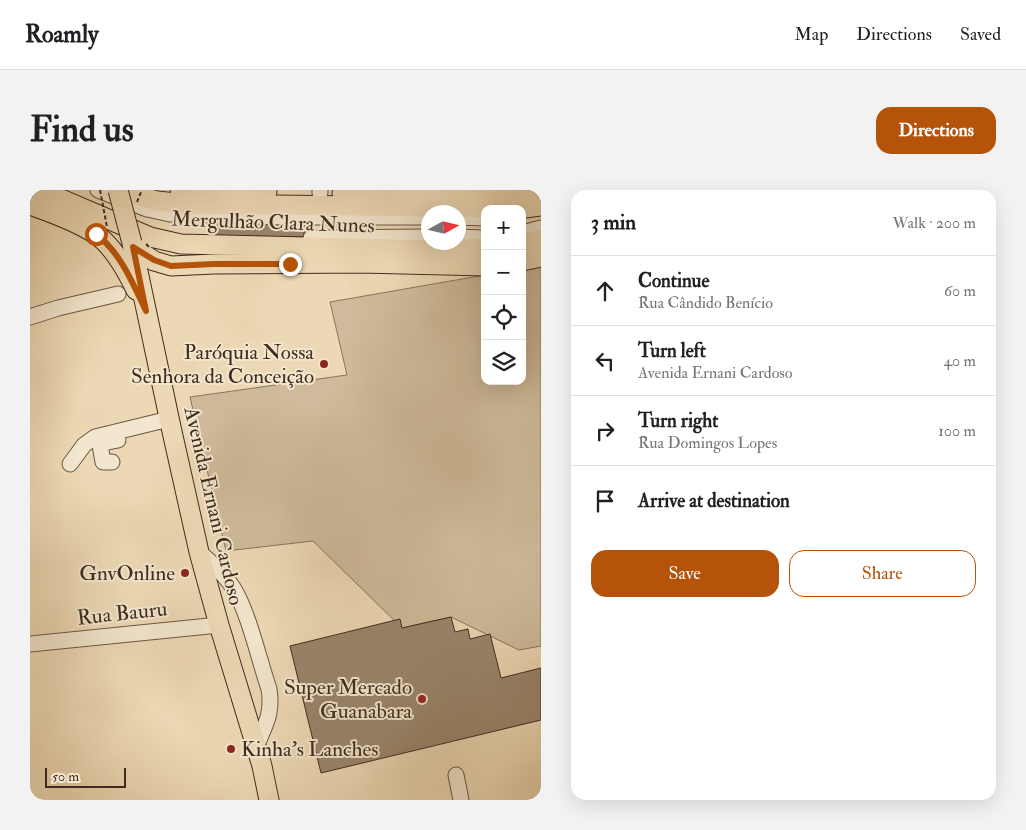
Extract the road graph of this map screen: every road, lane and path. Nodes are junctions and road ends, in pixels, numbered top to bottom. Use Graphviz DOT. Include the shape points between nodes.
graph roads {
  1 [pos="40,190"];
  2 [pos="61,190"];
  3 [pos="99,190"];
  4 [pos="118,190"];
  5 [pos="180,190"];
  6 [pos="540,190"];
  7 [pos="327,192"];
  8 [pos="30,204"];
  9 [pos="541,206"];
  10 [pos="541,214"];
  11 [pos="526,216"];
  12 [pos="421,217"];
  13 [pos="466,217"];
  14 [pos="481,218"];
  15 [pos="107,227"];
  16 [pos="541,228"];
  17 [pos="526,232"];
  18 [pos="421,237"];
  19 [pos="466,237"];
  20 [pos="481,238"];
  21 [pos="541,239"];
  22 [pos="526,243"];
  23 [pos="133,245"];
  24 [pos="481,248"];
  25 [pos="541,257"];
  26 [pos="526,260"];
  27 [pos="481,266"];
  28 [pos="118,294"];
  29 [pos="146,311"];
  30 [pos="30,316"];
  31 [pos="170,423"];
  32 [pos="112,462"];
  33 [pos="70,464"];
  34 [pos="200,552"];
  35 [pos="219,625"];
  36 [pos="30,644"];
  37 [pos="256,747"];
  38 [pos="456,775"];
  39 [pos="270,800"];
  40 [pos="461,800"];
  1 -- 24 [label="main road, Mergulhão Clara Nunes" via="150,237 181,244"];
  2 -- 18 [label="street" via="133,222 199,237"];
  3 -- 12 [label="street" via="147,209 170,214"];
  3 -- 15 [label="path, bridge"];
  4 -- 9 [label="main road, Mergulhão Clara Nunes" via="157,201 186,204"];
  4 -- 23 [label="main road, Avenida Ernani Cardoso, bridge"];
  5 -- 7 [label="main road"];
  6 -- 7 [label="main road" via="496,194"];
  8 -- 29 [label="main road" via="103,240 123,265"];
  10 -- 11 [label="street"];
  13 -- 14 [label="street"];
  16 -- 17 [label="street"];
  19 -- 20 [label="street"];
  21 -- 22 [label="main road"];
  23 -- 27 [label="main road" via="154,260 171,266 352,263"];
  23 -- 29 [label="main road, Avenida Ernani Cardoso"];
  25 -- 26 [label="main road"];
  28 -- 30 [label="street"];
  29 -- 31 [label="main road, Avenida Ernani Cardoso"];
  31 -- 32 [label="street" via="100,445 104,462"];
  31 -- 33 [label="street" via="94,437"];
  31 -- 34 [label="main road, Avenida Ernani Cardoso"];
  34 -- 35 [label="main road, Avenida Ernani Cardoso"];
  34 -- 37 [label="street" via="234,590 269,689 270,714"];
  35 -- 36 [label="street, Rua Bauru"];
  35 -- 37 [label="main road, Avenida Ernani Cardoso"];
  37 -- 39 [label="main road, Avenida Ernani Cardoso"];
  38 -- 40 [label="street"];
}
